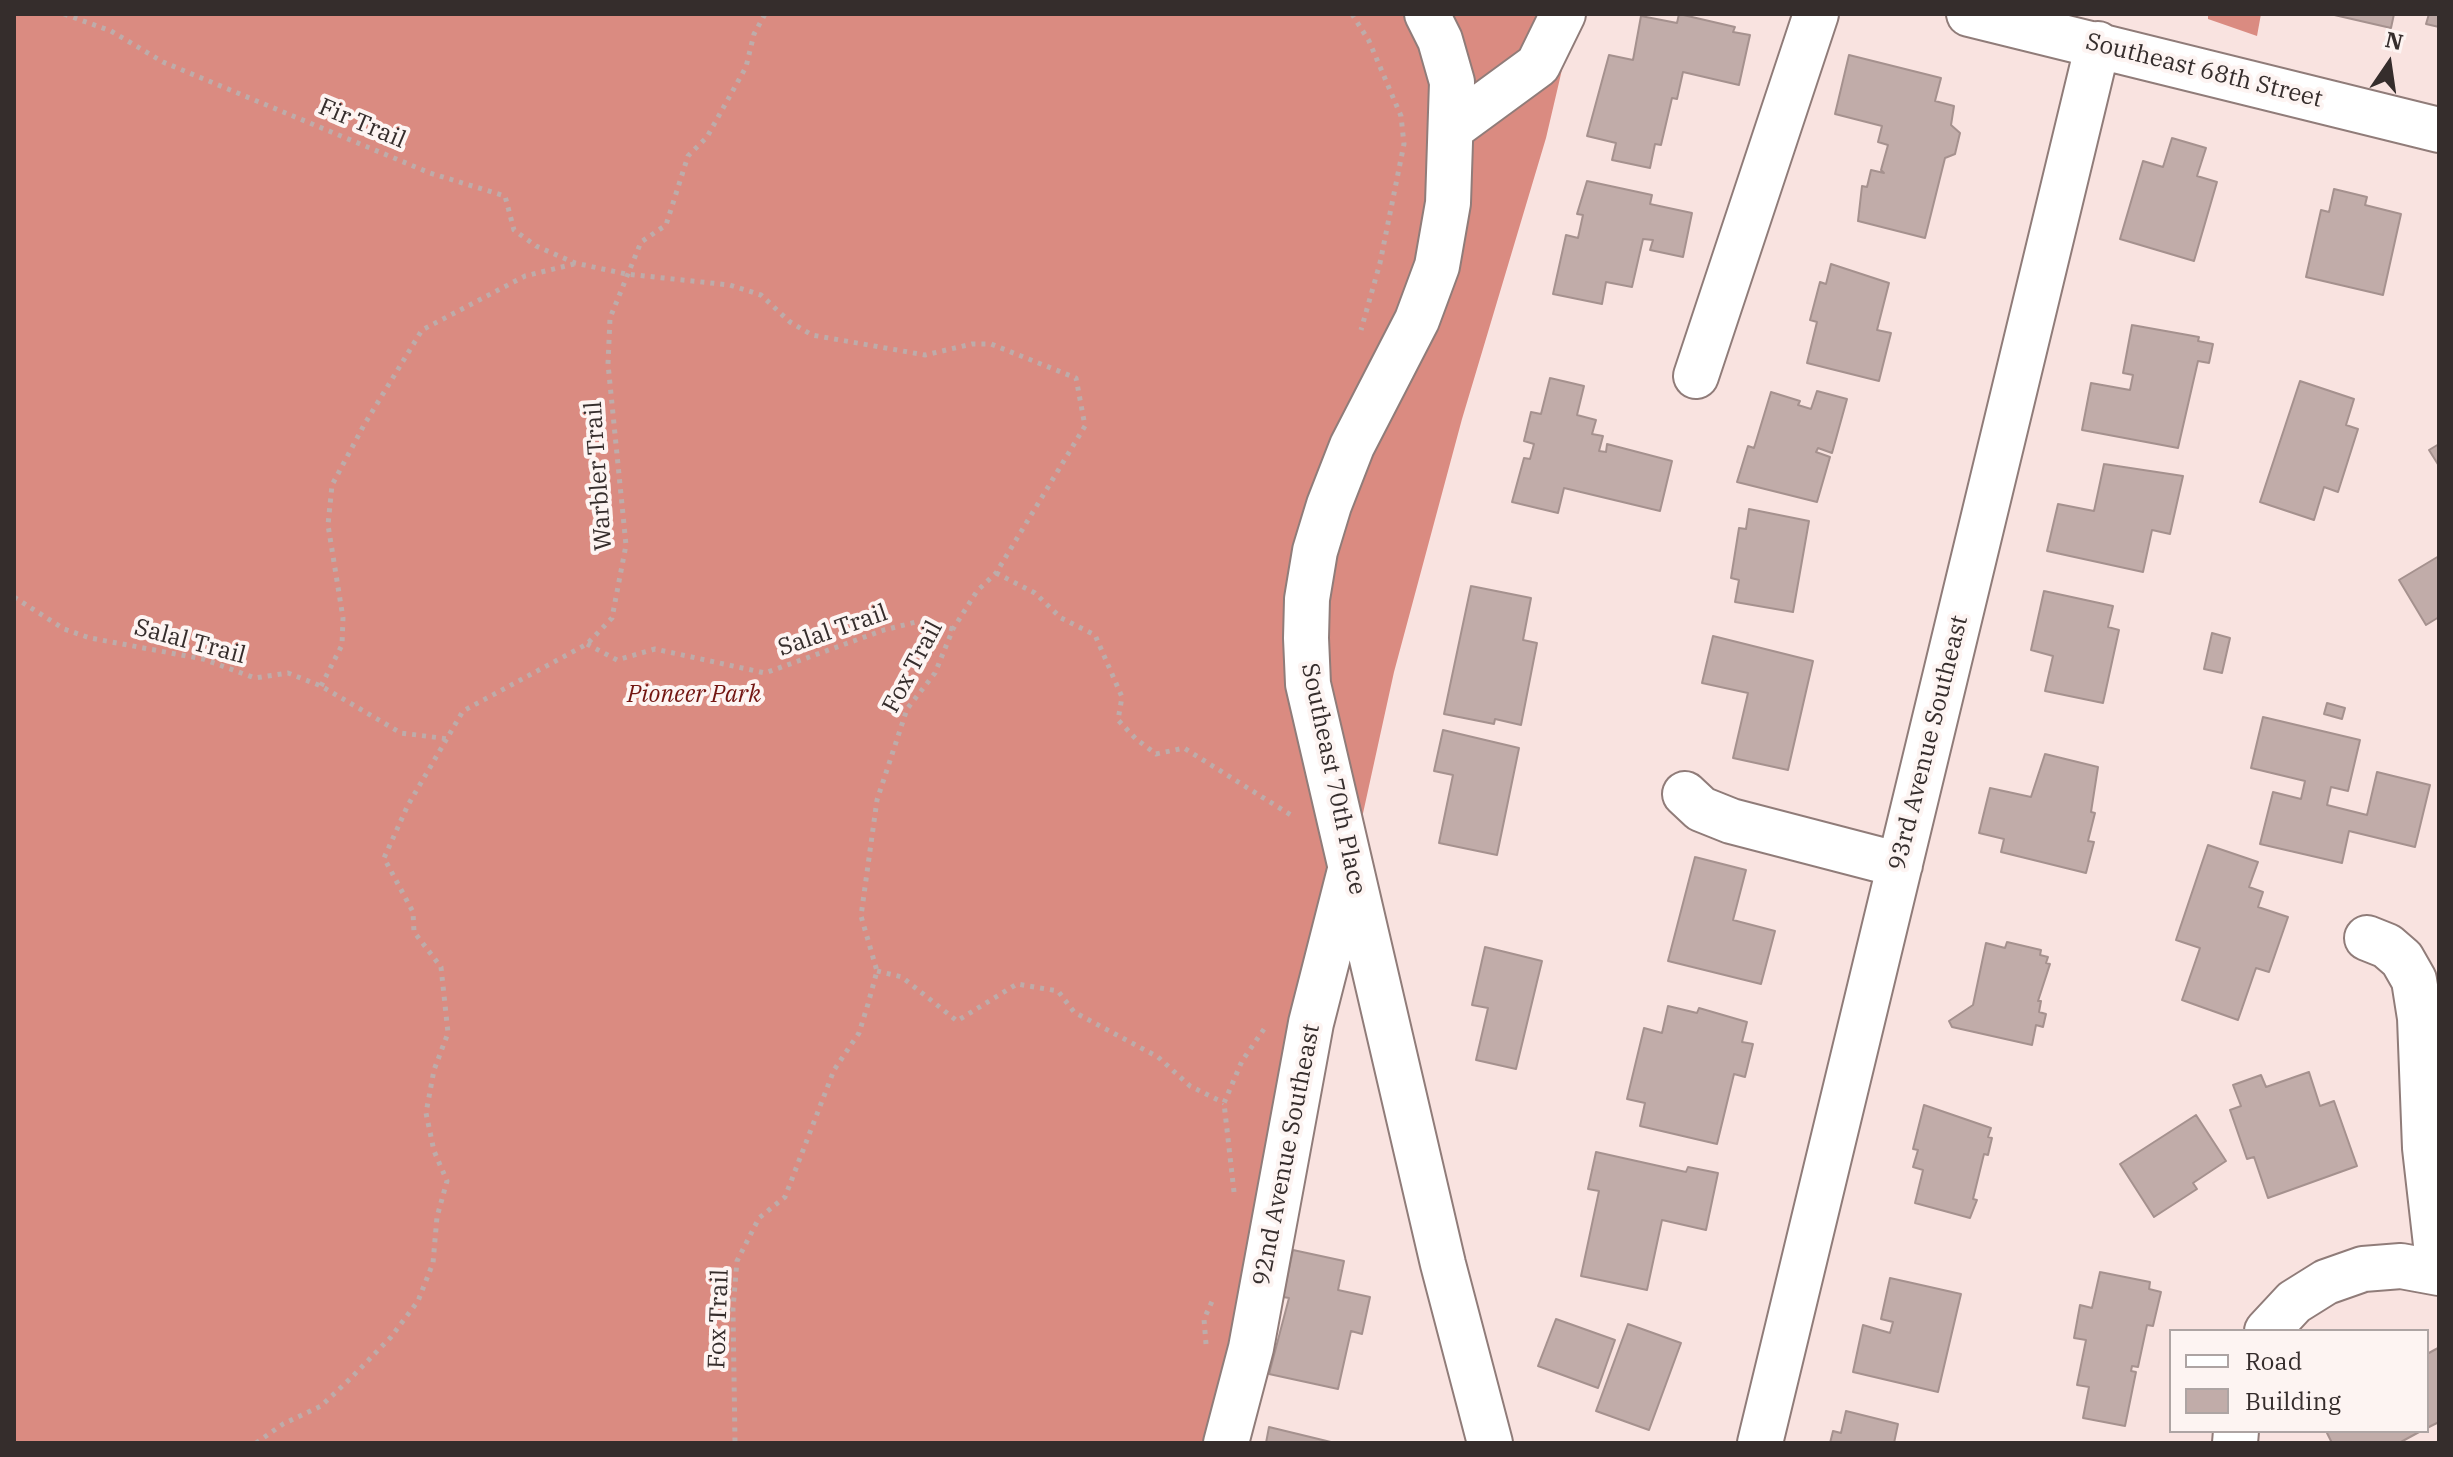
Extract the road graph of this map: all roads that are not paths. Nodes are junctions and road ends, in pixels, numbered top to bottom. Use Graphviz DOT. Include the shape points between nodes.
graph roads {
  1 [pos="1427,14"];
  2 [pos="1563,14"];
  3 [pos="1816,14"];
  4 [pos="1969,14"];
  5 [pos="2098,44"];
  6 [pos="1452,128"];
  7 [pos="2439,130"];
  8 [pos="1696,376"];
  9 [pos="1685,794"];
  10 [pos="1900,865"];
  11 [pos="1351,868"];
  12 [pos="2367,938"];
  13 [pos="2439,1272"];
  14 [pos="2269,1329"];
  15 [pos="1226,1443"];
  16 [pos="1490,1443"];
  17 [pos="1760,1443"];
  1 -- 6 [label="street, Southeast 70th Place" via="1452,82"];
  2 -- 6 [label="street" via="1538,65"];
  3 -- 8 [label="street"];
  4 -- 5 [label="street, Southeast 68th Street"];
  5 -- 7 [label="street, Southeast 68th Street"];
  5 -- 10 [label="street, 93rd Avenue Southeast"];
  6 -- 11 [label="street, Southeast 70th Place" via="1448,203 1437,266 1417,320 1352,446 1315,551 1307,599 1308,684"];
  9 -- 10 [label="street" via="1701,809 1731,821"];
  10 -- 17 [label="street, 93rd Avenue Southeast"];
  11 -- 15 [label="street, 92nd Avenue Southeast" via="1311,1023 1251,1348"];
  11 -- 16 [label="street, Southeast 70th Place"];
  12 -- 13 [label="street" via="2402,959 2414,980"];
  13 -- 14 [label="street" via="2401,1266 2351,1273 2294,1302"];
}
